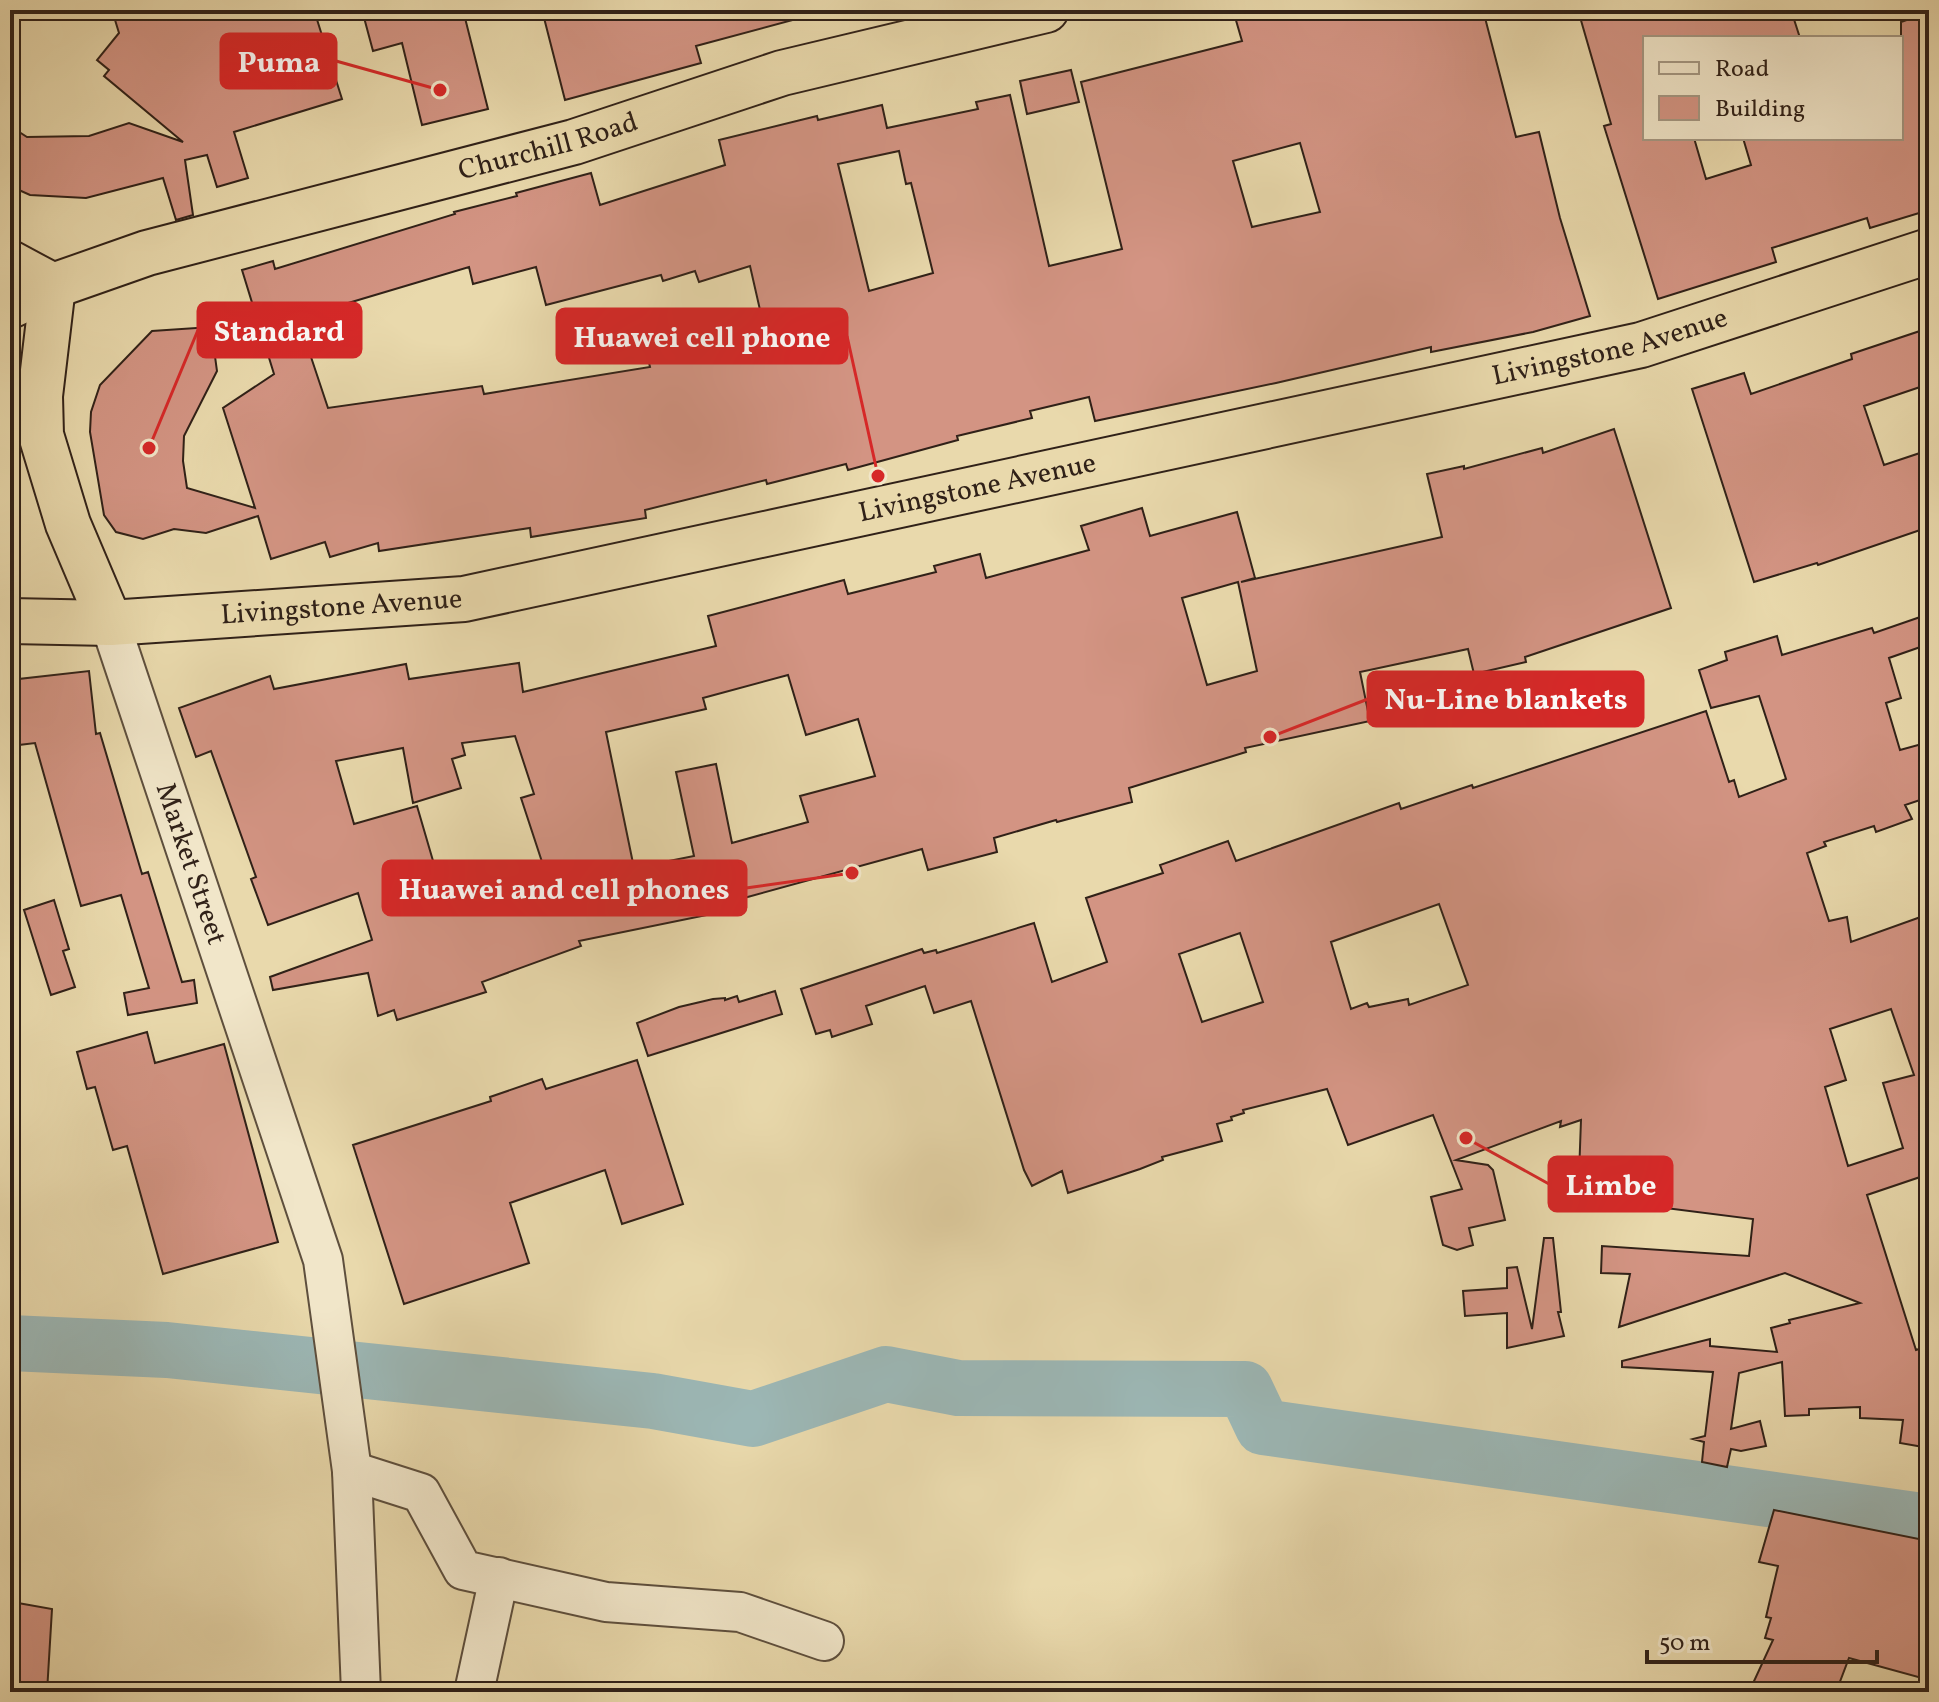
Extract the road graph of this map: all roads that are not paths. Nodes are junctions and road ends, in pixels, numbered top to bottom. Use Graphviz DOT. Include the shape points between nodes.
graph roads {
  1 [pos="1046,10"];
  2 [pos="1929,251"];
  3 [pos="10,263"];
  4 [pos="53,286"];
  5 [pos="10,306"];
  6 [pos="25,427"];
  7 [pos="10,621"];
  8 [pos="110,623"];
  9 [pos="352,1471"];
  10 [pos="499,1577"];
  11 [pos="824,1641"];
  12 [pos="361,1692"];
  13 [pos="474,1692"];
  1 -- 4 [label="highway, Churchill Road" via="782,73 574,142 147,253"];
  2 -- 8 [label="highway, Livingstone Avenue" via="1641,345 464,599"];
  3 -- 4 [label="highway"];
  4 -- 5 [label="highway, Churchill Road"];
  4 -- 6 [label="highway" via="40,396"];
  6 -- 8 [label="highway"];
  7 -- 8 [label="highway, Livingstone Avenue"];
  8 -- 9 [label="street, Market Street" via="323,1260"];
  9 -- 10 [label="street" via="421,1493 463,1570"];
  9 -- 12 [label="street, Market Street"];
  10 -- 11 [label="street" via="606,1602 740,1612"];
  10 -- 13 [label="street"];
}
